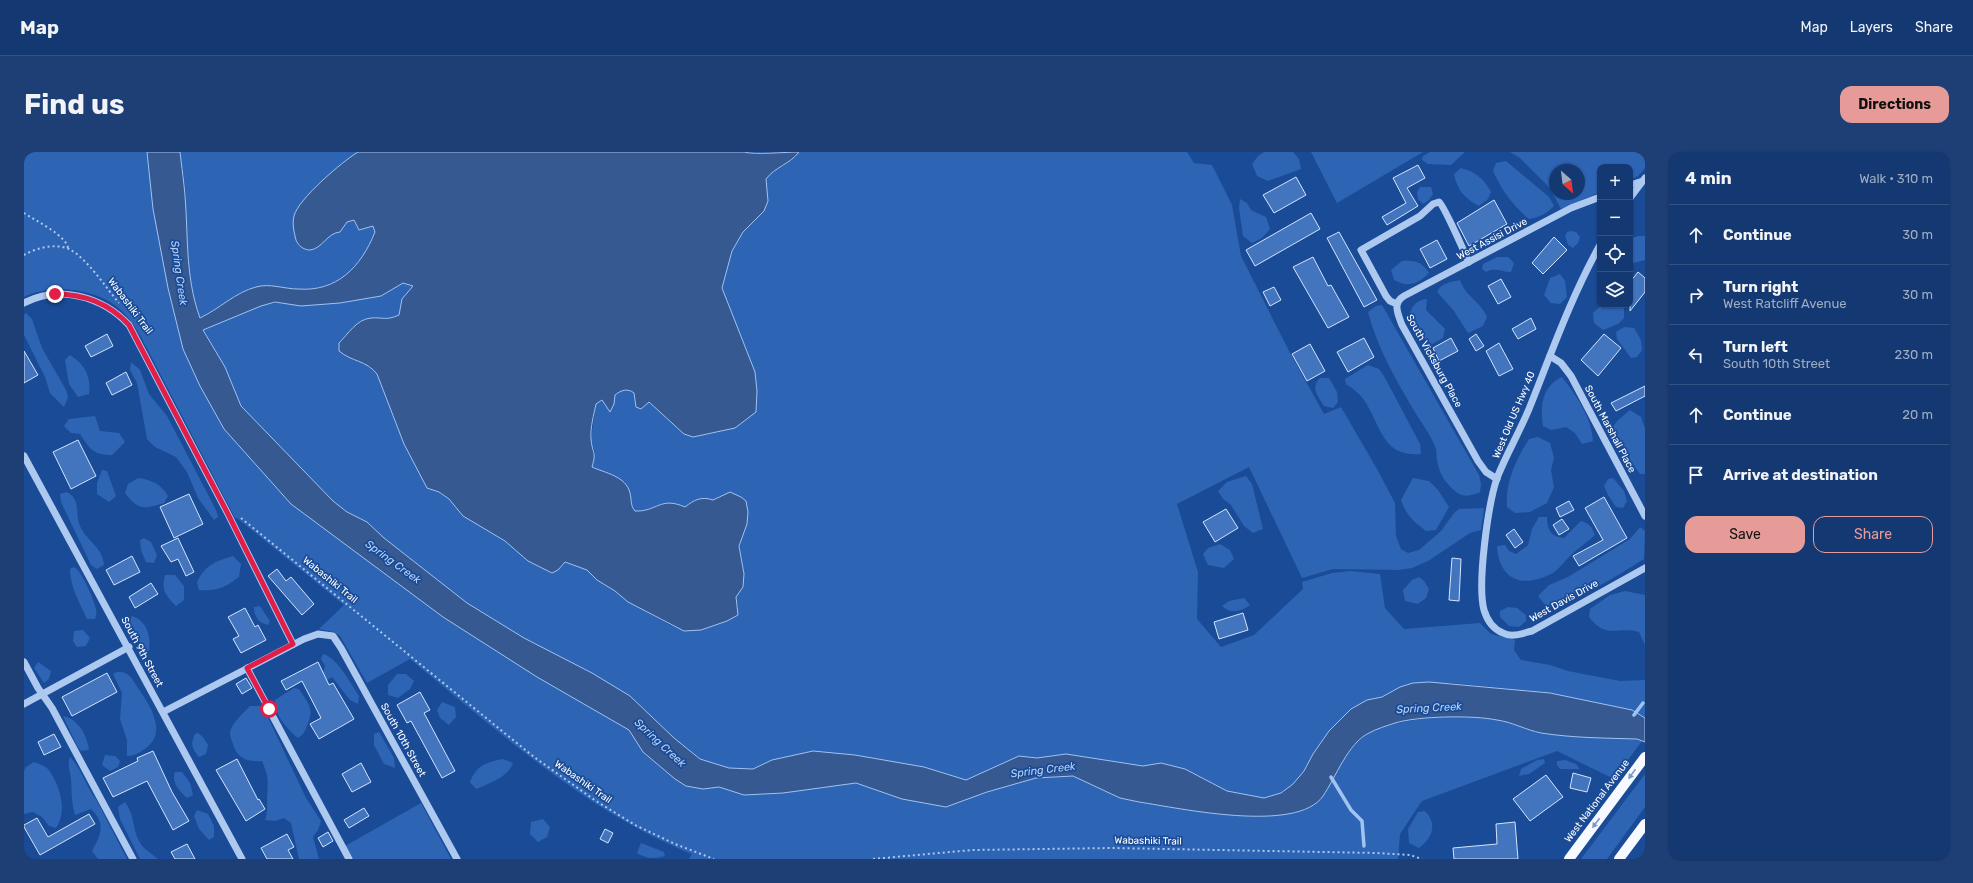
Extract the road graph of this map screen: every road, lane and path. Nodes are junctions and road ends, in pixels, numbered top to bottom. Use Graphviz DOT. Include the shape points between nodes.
graph roads {
  1 [pos="1644,180"];
  2 [pos="1633,184"];
  3 [pos="1633,194"];
  4 [pos="1597,198"];
  5 [pos="24,213"];
  6 [pos="68,249"];
  7 [pos="1597,250"];
  8 [pos="24,255"];
  9 [pos="1469,262"];
  10 [pos="24,303"];
  11 [pos="1396,304"];
  12 [pos="124,309"];
  13 [pos="1550,356"];
  14 [pos="24,456"];
  15 [pos="1497,479"];
  16 [pos="1645,516"];
  17 [pos="240,518"];
  18 [pos="1645,568"];
  19 [pos="1483,603"];
  20 [pos="293,644"];
  21 [pos="128,647"];
  22 [pos="24,662"];
  23 [pos="247,668"];
  24 [pos="42,694"];
  25 [pos="24,704"];
  26 [pos="163,712"];
  27 [pos="1645,757"];
  28 [pos="1645,824"];
  29 [pos="133,859"];
  30 [pos="242,859"];
  31 [pos="349,859"];
  32 [pos="457,859"];
  33 [pos="714,859"];
  34 [pos="873,859"];
  35 [pos="1422,859"];
  36 [pos="1569,859"];
  37 [pos="1619,859"];
  1 -- 2 [label="street"];
  1 -- 3 [label="street"];
  4 -- 9 [label="street, West Assisi Drive" via="1571,208"];
  5 -- 6 [label="path, Wabashiki Trail" via="54,231"];
  6 -- 8 [label="path" via="46,247 34,249"];
  6 -- 12 [label="path, Wabashiki Trail" via="85,263"];
  7 -- 13 [label="street, West Old US Hwy 40" via="1580,280"];
  9 -- 11 [label="street, West Assisi Drive" via="1404,296"];
  9 -- 11 [label="street, South Vicksburg Place" via="1445,207 1439,202 1433,204 1420,216 1361,250 1386,296"];
  10 -- 20 [label="street" via="55,294 83,297 106,306 119,314 129,325"];
  11 -- 15 [label="street, South Vicksburg Place" via="1402,325 1478,461 1486,472"];
  13 -- 15 [label="street, West Old US Hwy 40"];
  13 -- 16 [label="street, South Marshall Place" via="1562,363 1570,376"];
  14 -- 21 [label="street, South 9th Street"];
  15 -- 19 [label="street, West Old US Hwy 40" via="1486,536"];
  17 -- 33 [label="path, Wabashiki Trail" via="534,757 635,825"];
  18 -- 19 [label="street, West Davis Drive" via="1532,630 1514,636 1504,634 1493,627"];
  20 -- 23 [label="street"];
  20 -- 32 [label="street, South 10th Street" via="315,634 333,636"];
  21 -- 24 [label="street"];
  21 -- 26 [label="street, South 9th Street"];
  22 -- 24 [label="street"];
  23 -- 26 [label="street"];
  23 -- 31 [label="street"];
  24 -- 25 [label="street"];
  24 -- 29 [label="street"];
  26 -- 30 [label="street, South 9th Street"];
  27 -- 36 [label="main road, West National Avenue, one-way"];
  28 -- 37 [label="main road"];
  34 -- 35 [label="path, Wabashiki Trail" via="972,850 1112,848 1410,854"];
}
